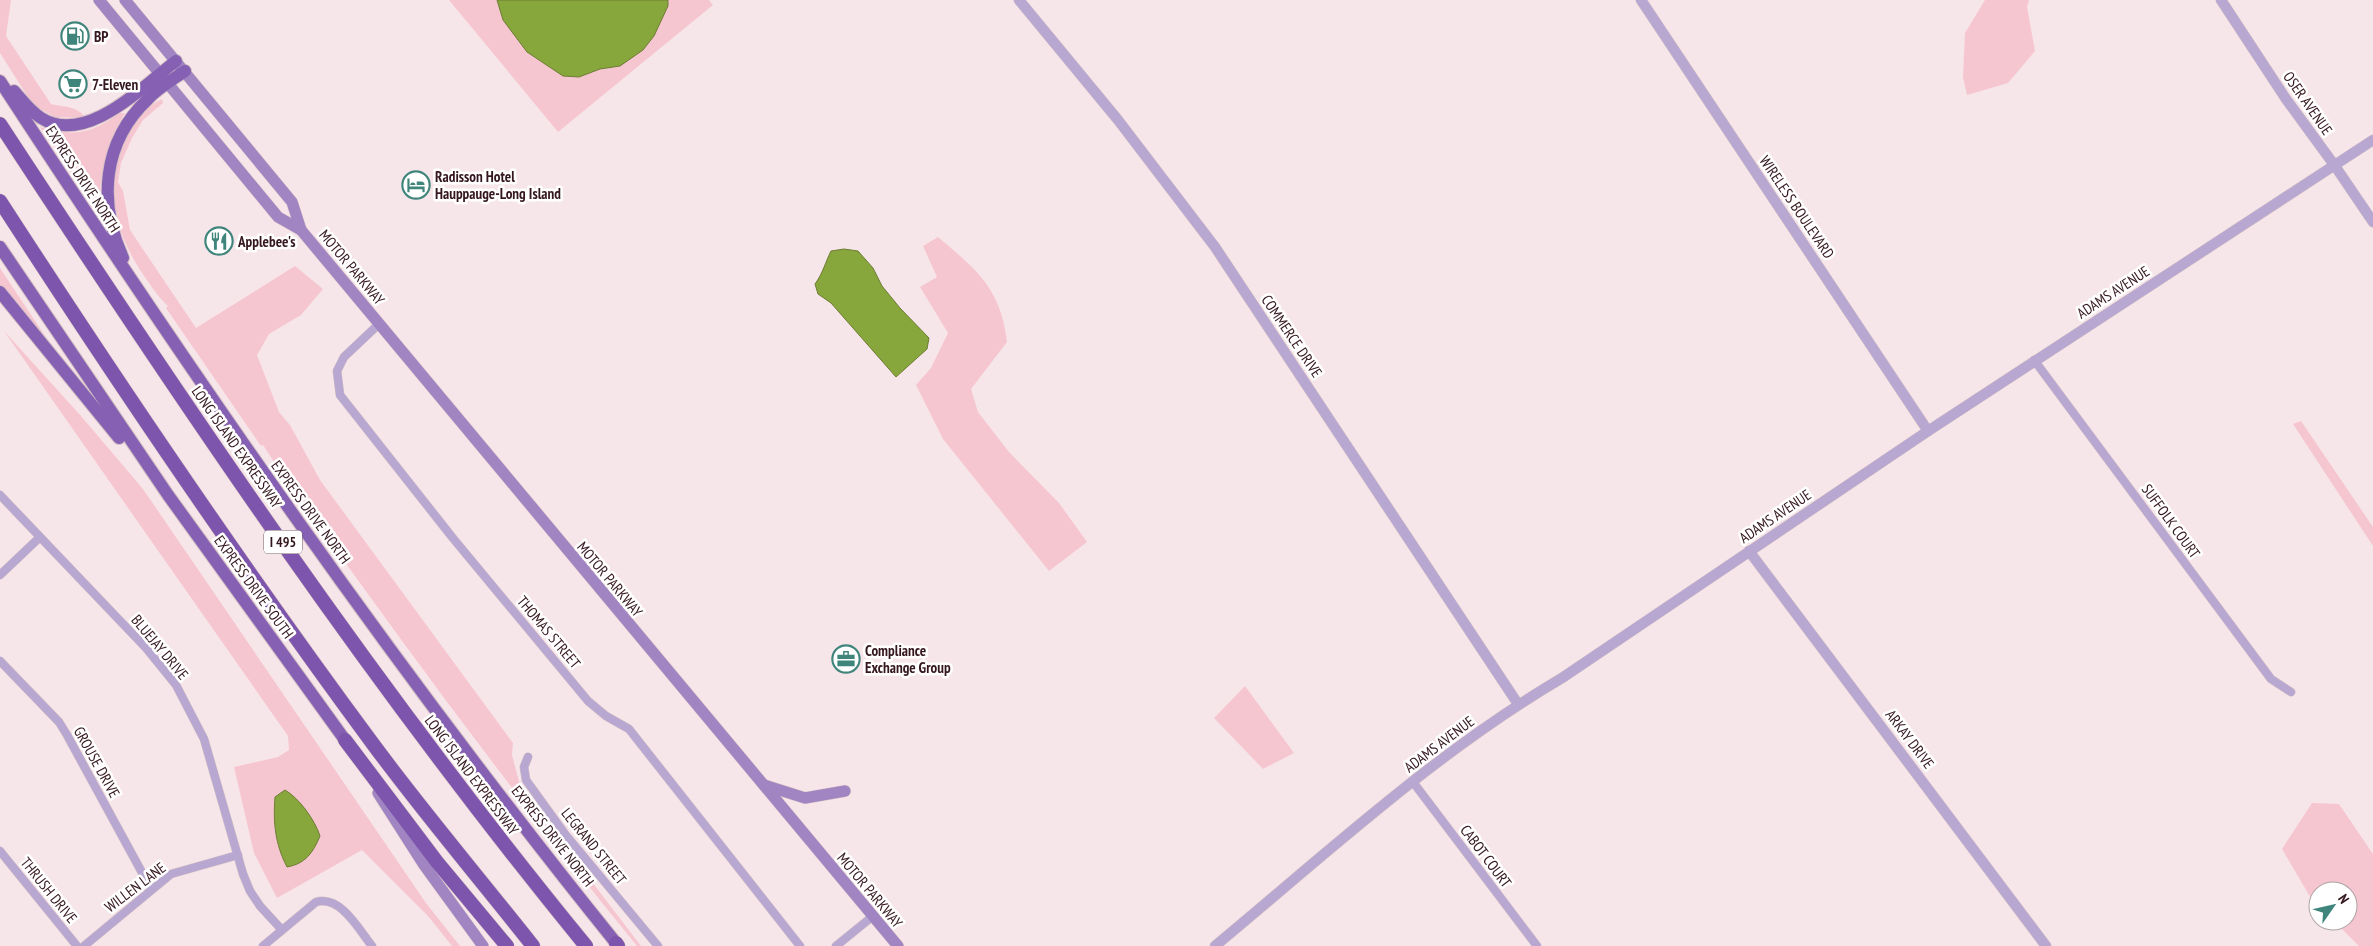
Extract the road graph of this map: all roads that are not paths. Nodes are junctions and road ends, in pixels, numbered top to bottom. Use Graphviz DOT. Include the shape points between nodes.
graph roads {
  1 [pos="99,0"];
  2 [pos="125,0"];
  3 [pos="1019,0"];
  4 [pos="1641,0"];
  5 [pos="2221,0"];
  6 [pos="176,61"];
  7 [pos="185,71"];
  8 [pos="0,74"];
  9 [pos="163,78"];
  10 [pos="0,81"];
  11 [pos="0,124"];
  12 [pos="2373,140"];
  13 [pos="2335,166"];
  14 [pos="0,201"];
  15 [pos="2373,222"];
  16 [pos="301,230"];
  17 [pos="0,247"];
  18 [pos="0,292"];
  19 [pos="139,292"];
  20 [pos="380,323"];
  21 [pos="2034,360"];
  22 [pos="1928,431"];
  23 [pos="0,495"];
  24 [pos="168,495"];
  25 [pos="40,537"];
  26 [pos="1750,551"];
  27 [pos="0,575"];
  28 [pos="0,662"];
  29 [pos="2291,692"];
  30 [pos="1518,704"];
  31 [pos="345,740"];
  32 [pos="528,757"];
  33 [pos="1413,782"];
  34 [pos="763,784"];
  35 [pos="845,791"];
  36 [pos="0,851"];
  37 [pos="238,855"];
  38 [pos="151,889"];
  39 [pos="873,916"];
  40 [pos="282,930"];
  41 [pos="618,945"];
  42 [pos="77,946"];
  43 [pos="84,946"];
  44 [pos="264,946"];
  45 [pos="372,946"];
  46 [pos="483,946"];
  47 [pos="507,946"];
  48 [pos="533,946"];
  49 [pos="586,946"];
  50 [pos="658,946"];
  51 [pos="800,946"];
  52 [pos="836,946"];
  53 [pos="898,946"];
  54 [pos="1215,946"];
  55 [pos="1537,946"];
  56 [pos="2046,946"];
  1 -- 9 [label="main road, MOTOR PARKWAY"];
  2 -- 6 [label="main road, MOTOR PARKWAY"];
  3 -- 30 [label="street, COMMERCE DRIVE" via="1118,120 1216,247"];
  4 -- 22 [label="street, WIRELESS BOULEVARD"];
  5 -- 13 [label="street, OSER AVENUE"];
  6 -- 7 [label="main road, MOTOR PARKWAY"];
  6 -- 9 [label="highway"];
  7 -- 9 [label="highway"];
  7 -- 16 [label="main road, MOTOR PARKWAY" via="292,202"];
  8 -- 9 [label="highway" via="36,115 55,124 71,125 100,118"];
  9 -- 16 [label="main road, MOTOR PARKWAY" via="278,217"];
  9 -- 19 [label="highway" via="124,128 114,148 109,169 107,194 111,226"];
  10 -- 19 [label="highway, EXPRESS DRIVE NORTH"];
  11 -- 49 [label="highway, LONG ISLAND EXPRESSWAY / I 495" via="149,350 314,587 508,850"];
  12 -- 13 [label="street, ADAMS AVENUE"];
  13 -- 15 [label="street, OSER AVENUE"];
  13 -- 21 [label="street, ADAMS AVENUE"];
  14 -- 48 [label="highway, I 495" via="278,613 374,745"];
  16 -- 20 [label="main road, MOTOR PARKWAY"];
  17 -- 24 [label="highway, EXPRESS DRIVE SOUTH"];
  18 -- 24 [label="highway"];
  19 -- 41 [label="highway, EXPRESS DRIVE NORTH" via="226,421 369,621"];
  20 -- 34 [label="main road, MOTOR PARKWAY"];
  20 -- 51 [label="street, THOMAS STREET" via="344,357 337,371 340,395 588,701 606,716 629,728"];
  21 -- 22 [label="street, ADAMS AVENUE"];
  21 -- 29 [label="street, SUFFOLK COURT" via="2271,679"];
  22 -- 26 [label="street, ADAMS AVENUE"];
  23 -- 25 [label="street, BLUEJAY DRIVE"];
  24 -- 31 [label="highway, EXPRESS DRIVE SOUTH"];
  25 -- 27 [label="street"];
  25 -- 37 [label="street, BLUEJAY DRIVE" via="146,648 176,685 204,739"];
  26 -- 30 [label="street, ADAMS AVENUE" via="1562,678"];
  26 -- 56 [label="street, ARKAY DRIVE"];
  28 -- 38 [label="street, GROUSE DRIVE" via="67,735"];
  30 -- 33 [label="street, ADAMS AVENUE"];
  31 -- 46 [label="main road, EXPRESS DRIVE SOUTH" via="406,838"];
  31 -- 47 [label="highway" via="431,854"];
  32 -- 50 [label="street, LEGRAND STREET" via="524,767 526,780"];
  33 -- 54 [label="street, ADAMS AVENUE"];
  33 -- 55 [label="street, CABOT COURT"];
  34 -- 35 [label="main road" via="804,798"];
  34 -- 39 [label="main road, MOTOR PARKWAY"];
  36 -- 42 [label="street, THRUSH DRIVE"];
  37 -- 38 [label="street, WILLEN LANE" via="171,874"];
  37 -- 40 [label="street, BLUEJAY DRIVE" via="250,891"];
  38 -- 43 [label="street, WILLEN LANE"];
  39 -- 52 [label="street"];
  39 -- 53 [label="main road, MOTOR PARKWAY"];
  40 -- 44 [label="street"];
  40 -- 45 [label="street" via="316,902 323,900 343,910"];
}
